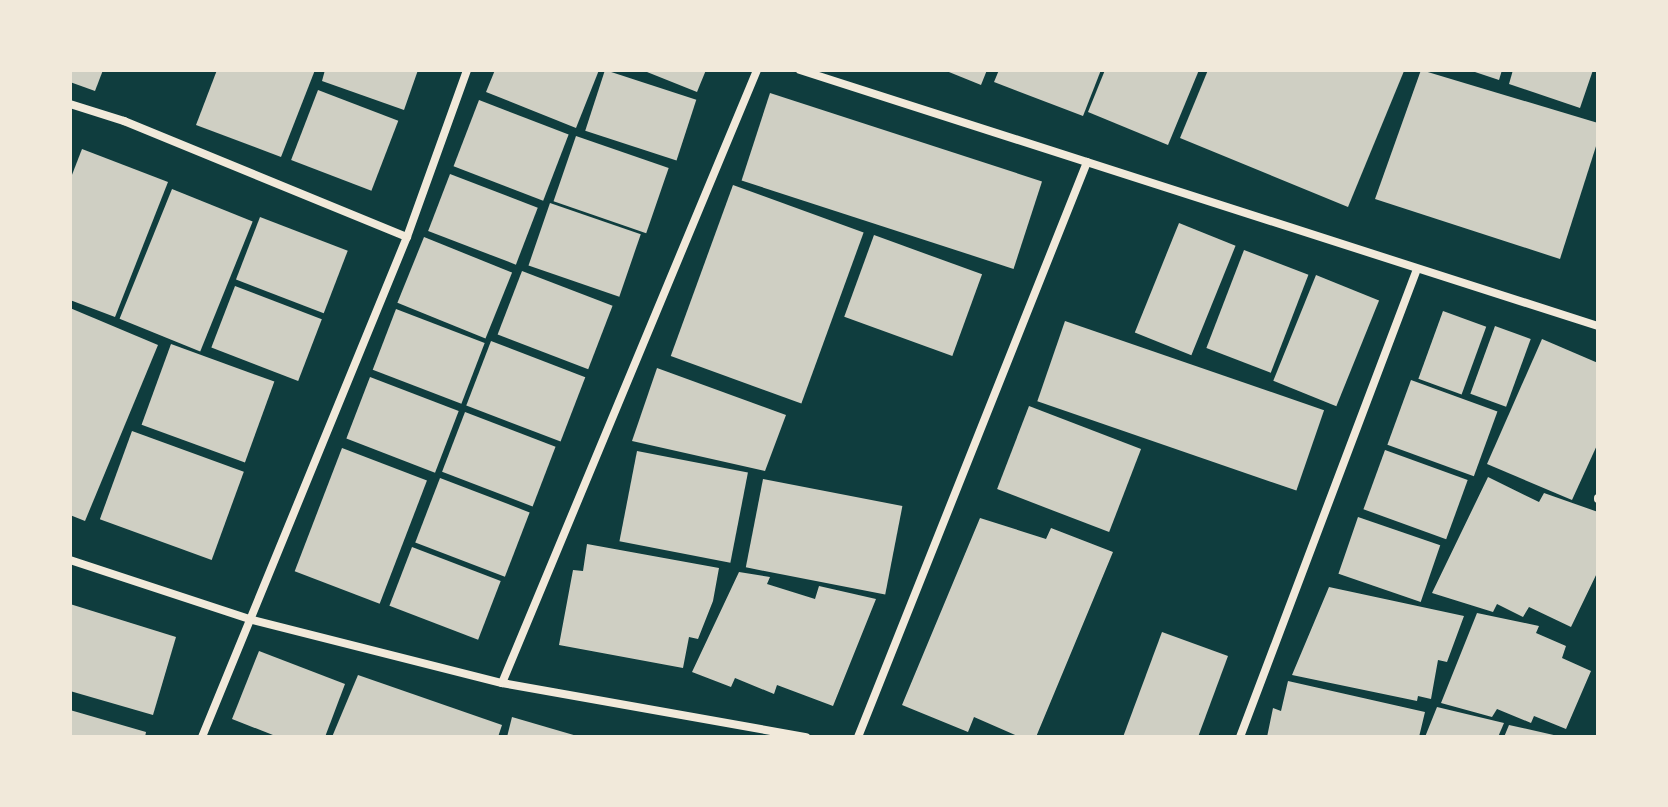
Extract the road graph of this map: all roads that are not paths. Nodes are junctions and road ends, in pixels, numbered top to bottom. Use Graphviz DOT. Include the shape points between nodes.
graph roads {
  1 [pos="467,70"];
  2 [pos="757,70"];
  3 [pos="800,70"];
  4 [pos="70,104"];
  5 [pos="1087,162"];
  6 [pos="407,237"];
  7 [pos="1417,269"];
  8 [pos="1598,326"];
  9 [pos="70,560"];
  10 [pos="249,619"];
  11 [pos="502,683"];
  12 [pos="202,737"];
  13 [pos="806,737"];
  14 [pos="858,737"];
  15 [pos="1240,737"];
  1 -- 6 [label="street"];
  2 -- 11 [label="street"];
  3 -- 5 [label="street"];
  4 -- 6 [label="street" via="124,121"];
  5 -- 7 [label="street"];
  5 -- 14 [label="street"];
  6 -- 10 [label="street"];
  7 -- 8 [label="street"];
  7 -- 15 [label="street"];
  9 -- 10 [label="street"];
  10 -- 11 [label="street"];
  10 -- 12 [label="street"];
  11 -- 13 [label="street"];
}
